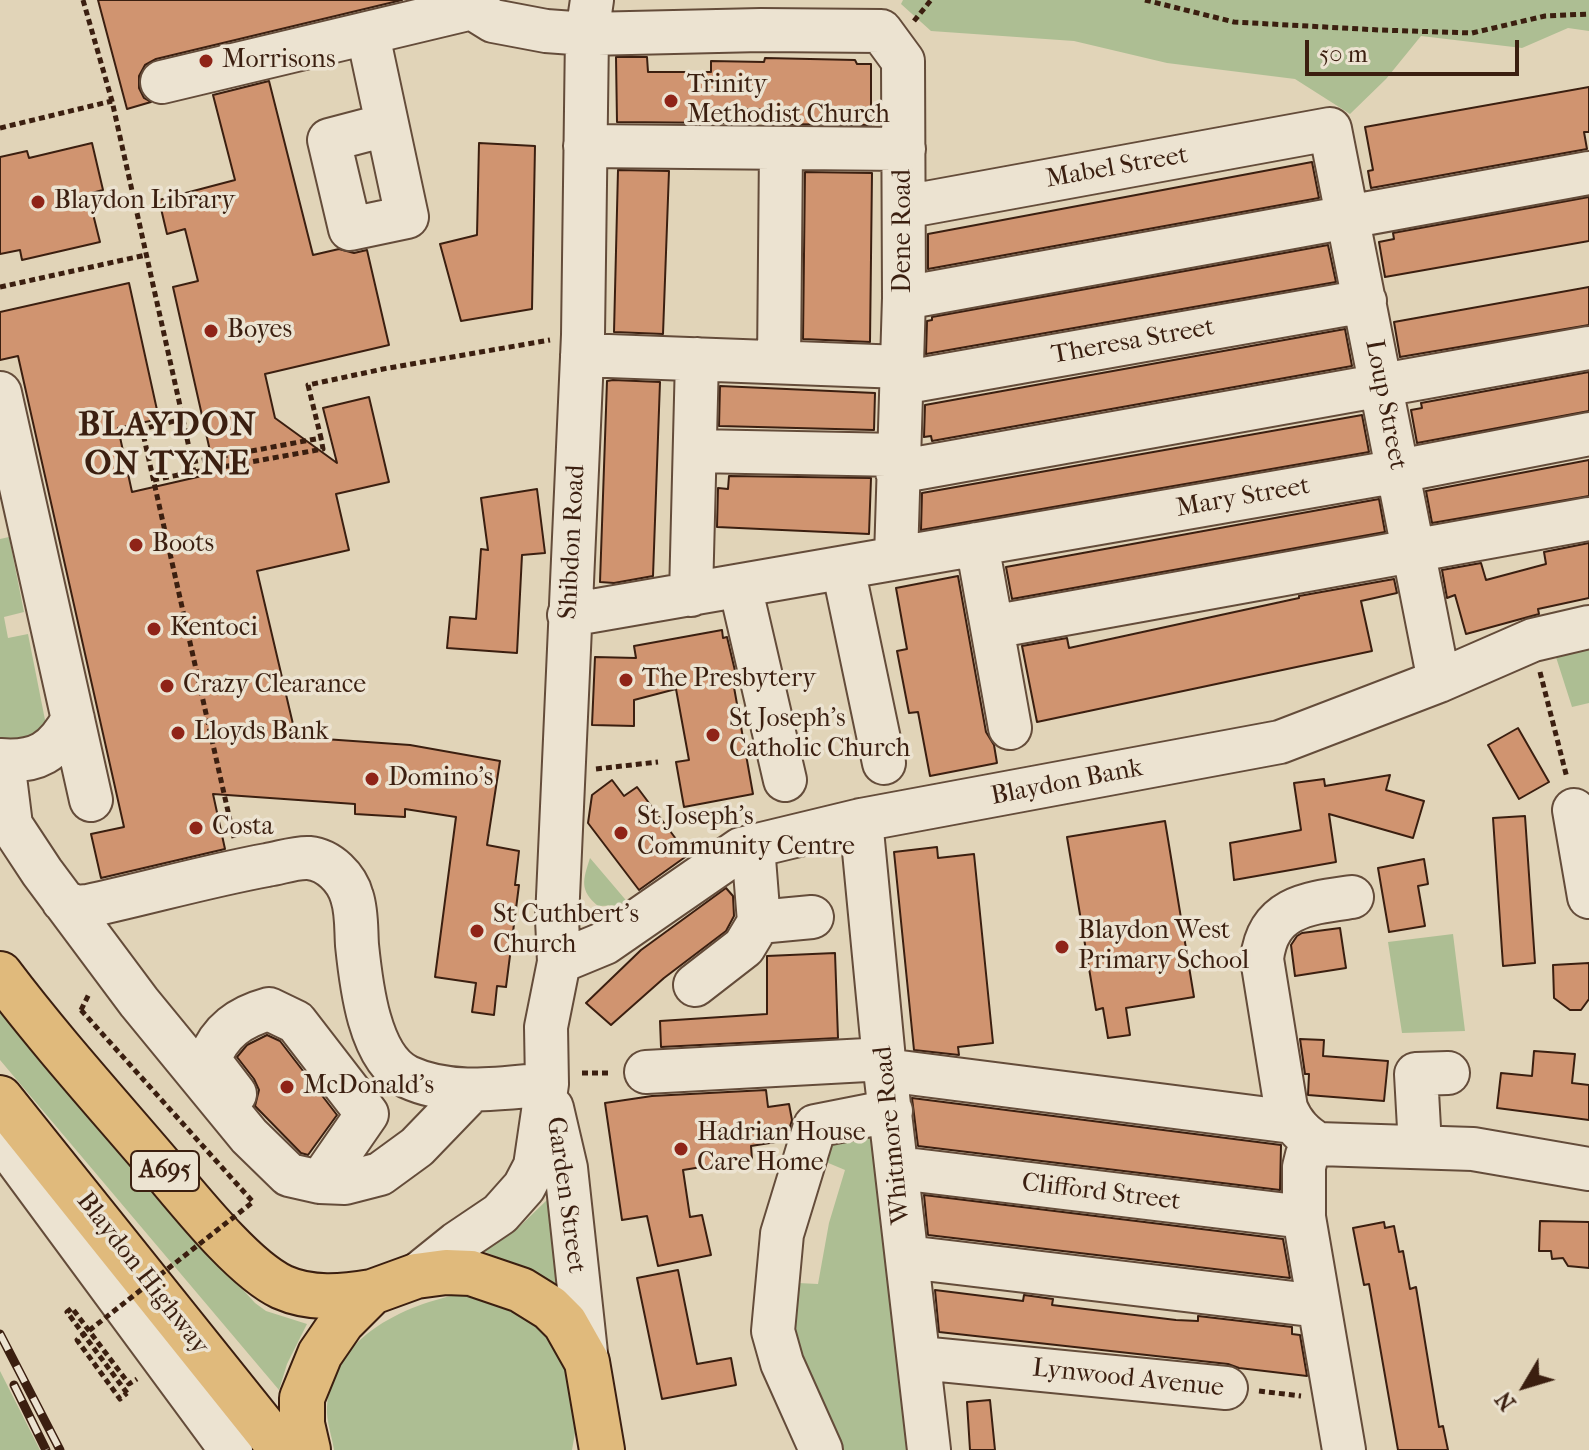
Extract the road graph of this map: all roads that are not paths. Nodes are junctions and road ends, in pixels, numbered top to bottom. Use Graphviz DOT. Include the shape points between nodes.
graph roads {
  1 [pos="479,10"];
  2 [pos="590,17"];
  3 [pos="368,35"];
  4 [pos="162,82"];
  5 [pos="386,125"];
  6 [pos="1330,129"];
  7 [pos="585,146"];
  8 [pos="781,148"];
  9 [pos="904,149"];
  10 [pos="1589,173"];
  11 [pos="904,207"];
  12 [pos="1347,215"];
  13 [pos="904,298"];
  14 [pos="1365,301"];
  15 [pos="582,345"];
  16 [pos="1589,348"];
  17 [pos="697,359"];
  18 [pos="779,362"];
  19 [pos="902,375"];
  20 [pos="1381,385"];
  21 [pos="0,393"];
  22 [pos="1589,434"];
  23 [pos="695,451"];
  24 [pos="898,463"];
  25 [pos="1399,471"];
  26 [pos="9,478"];
  27 [pos="1589,519"];
  28 [pos="977,544"];
  29 [pos="1413,550"];
  30 [pos="896,558"];
  31 [pos="843,568"];
  32 [pos="740,586"];
  33 [pos="691,595"];
  34 [pos="569,615"];
  35 [pos="992,627"];
  36 [pos="1589,627"];
  37 [pos="1439,681"];
  38 [pos="73,719"];
  39 [pos="1010,728"];
  40 [pos="0,763"];
  41 [pos="884,763"];
  42 [pos="785,780"];
  43 [pos="91,800"];
  44 [pos="1574,810"];
  45 [pos="861,820"];
  46 [pos="5,821"];
  47 [pos="753,846"];
  48 [pos="158,891"];
  49 [pos="1352,897"];
  50 [pos="1589,897"];
  51 [pos="63,901"];
  52 [pos="812,917"];
  53 [pos="759,922"];
  54 [pos="559,962"];
  55 [pos="0,974"];
  56 [pos="695,985"];
  57 [pos="885,1064"];
  58 [pos="646,1072"];
  59 [pos="1448,1073"];
  60 [pos="562,1078"];
  61 [pos="471,1091"];
  62 [pos="0,1098"];
  63 [pos="891,1111"];
  64 [pos="1305,1133"];
  65 [pos="0,1137"];
  66 [pos="1420,1146"];
  67 [pos="898,1168"];
  68 [pos="1589,1169"];
  69 [pos="304,1178"];
  70 [pos="1304,1217"];
  71 [pos="907,1257"];
  72 [pos="416,1276"];
  73 [pos="372,1292"];
  74 [pos="1319,1306"];
  75 [pos="920,1358"];
  76 [pos="587,1362"];
  77 [pos="1226,1388"];
  78 [pos="598,1442"];
  79 [pos="231,1450"];
  80 [pos="282,1450"];
  81 [pos="308,1450"];
  82 [pos="821,1450"];
  83 [pos="929,1450"];
  84 [pos="1344,1450"];
  1 -- 2 [label="street" via="546,31"];
  1 -- 3 [label="street"];
  2 -- 7 [label="street, Shibdon Road"];
  2 -- 9 [label="street, Dene Road" via="761,30 881,31 903,61"];
  3 -- 4 [label="street"];
  3 -- 5 [label="street"];
  6 -- 11 [label="street, Mabel Street"];
  6 -- 12 [label="street, Loup Street"];
  7 -- 8 [label="street"];
  7 -- 15 [label="street, Shibdon Road"];
  8 -- 9 [label="street"];
  8 -- 18 [label="street"];
  9 -- 11 [label="street, Dene Road"];
  10 -- 12 [label="street"];
  11 -- 13 [label="street, Dene Road"];
  12 -- 13 [label="street"];
  12 -- 14 [label="street, Loup Street"];
  13 -- 19 [label="street, Dene Road"];
  14 -- 19 [label="street, Theresa Street"];
  14 -- 20 [label="street, Loup Street"];
  15 -- 17 [label="street, Theresa Street"];
  15 -- 34 [label="street, Shibdon Road"];
  16 -- 20 [label="street"];
  17 -- 18 [label="street, Theresa Street"];
  17 -- 23 [label="street"];
  18 -- 19 [label="street, Theresa Street"];
  19 -- 24 [label="street, Dene Road"];
  20 -- 24 [label="street"];
  20 -- 25 [label="street, Loup Street"];
  21 -- 26 [label="street"];
  22 -- 25 [label="street, Mary Street"];
  23 -- 24 [label="street"];
  23 -- 33 [label="street"];
  24 -- 30 [label="street, Dene Road"];
  25 -- 28 [label="street, Mary Street"];
  25 -- 29 [label="street, Loup Street"];
  26 -- 38 [label="street"];
  27 -- 29 [label="street"];
  28 -- 30 [label="street, Mary Street"];
  28 -- 35 [label="street"];
  29 -- 35 [label="street"];
  29 -- 37 [label="street, Loup Street"];
  30 -- 31 [label="street, Mary Street"];
  31 -- 32 [label="street, Mary Street"];
  31 -- 41 [label="street"];
  32 -- 33 [label="street, Mary Street"];
  32 -- 42 [label="street"];
  33 -- 34 [label="street, Mary Street"];
  34 -- 54 [label="street, Shibdon Road"];
  35 -- 39 [label="street"];
  36 -- 37 [label="street, Blaydon Bank" via="1533,640"];
  37 -- 45 [label="street, Blaydon Bank" via="1280,742"];
  38 -- 40 [label="street" via="62,738 40,756"];
  38 -- 43 [label="street"];
  40 -- 46 [label="street"];
  44 -- 50 [label="street"];
  45 -- 47 [label="street, Blaydon Bank"];
  45 -- 57 [label="street, Whitmore Road"];
  46 -- 48 [label="street" via="60,855 92,892"];
  46 -- 51 [label="street"];
  47 -- 53 [label="street"];
  47 -- 54 [label="street, Blaydon Bank" via="741,849 605,943"];
  48 -- 51 [label="street" via="88,906"];
  48 -- 61 [label="street" via="308,858 323,862 348,885 353,898 370,1018 383,1054 407,1077"];
  49 -- 64 [label="street" via="1293,910 1264,945 1286,1108"];
  51 -- 69 [label="street" via="249,1136"];
  52 -- 53 [label="street"];
  53 -- 56 [label="street" via="744,947"];
  54 -- 60 [label="street, Shibdon Road" via="546,1027"];
  55 -- 73 [label="main road, A695" via="203,1216 259,1272 305,1295"];
  57 -- 58 [label="street"];
  57 -- 63 [label="street, Whitmore Road"];
  57 -- 64 [label="street"];
  59 -- 66 [label="street" via="1416,1074"];
  60 -- 61 [label="street"];
  60 -- 72 [label="street, Garden Street" via="524,1187 500,1214"];
  60 -- 76 [label="street, Garden Street"];
  61 -- 69 [label="street" via="417,1147 380,1174 345,1183"];
  62 -- 80 [label="main road, Blaydon Highway"];
  63 -- 67 [label="street, Whitmore Road"];
  63 -- 82 [label="street" via="815,1126 782,1234 773,1331"];
  64 -- 66 [label="street"];
  64 -- 70 [label="street"];
  65 -- 79 [label="street"];
  66 -- 68 [label="street" via="1473,1149"];
  67 -- 70 [label="street, Clifford Street"];
  67 -- 71 [label="street, Whitmore Road"];
  69 -- 69 [label="street" via="275,1149 209,1060 216,1042 242,1019 269,1009 296,1022 367,1114"];
  70 -- 74 [label="street"];
  71 -- 74 [label="street"];
  71 -- 75 [label="street, Whitmore Road"];
  72 -- 73 [label="main road"];
  72 -- 76 [label="main road" via="471,1273 521,1290 565,1323"];
  73 -- 81 [label="main road" via="320,1354 301,1407"];
  74 -- 84 [label="street"];
  75 -- 77 [label="street, Lynwood Avenue"];
  75 -- 83 [label="street, Whitmore Road"];
  76 -- 78 [label="main road"];
}
